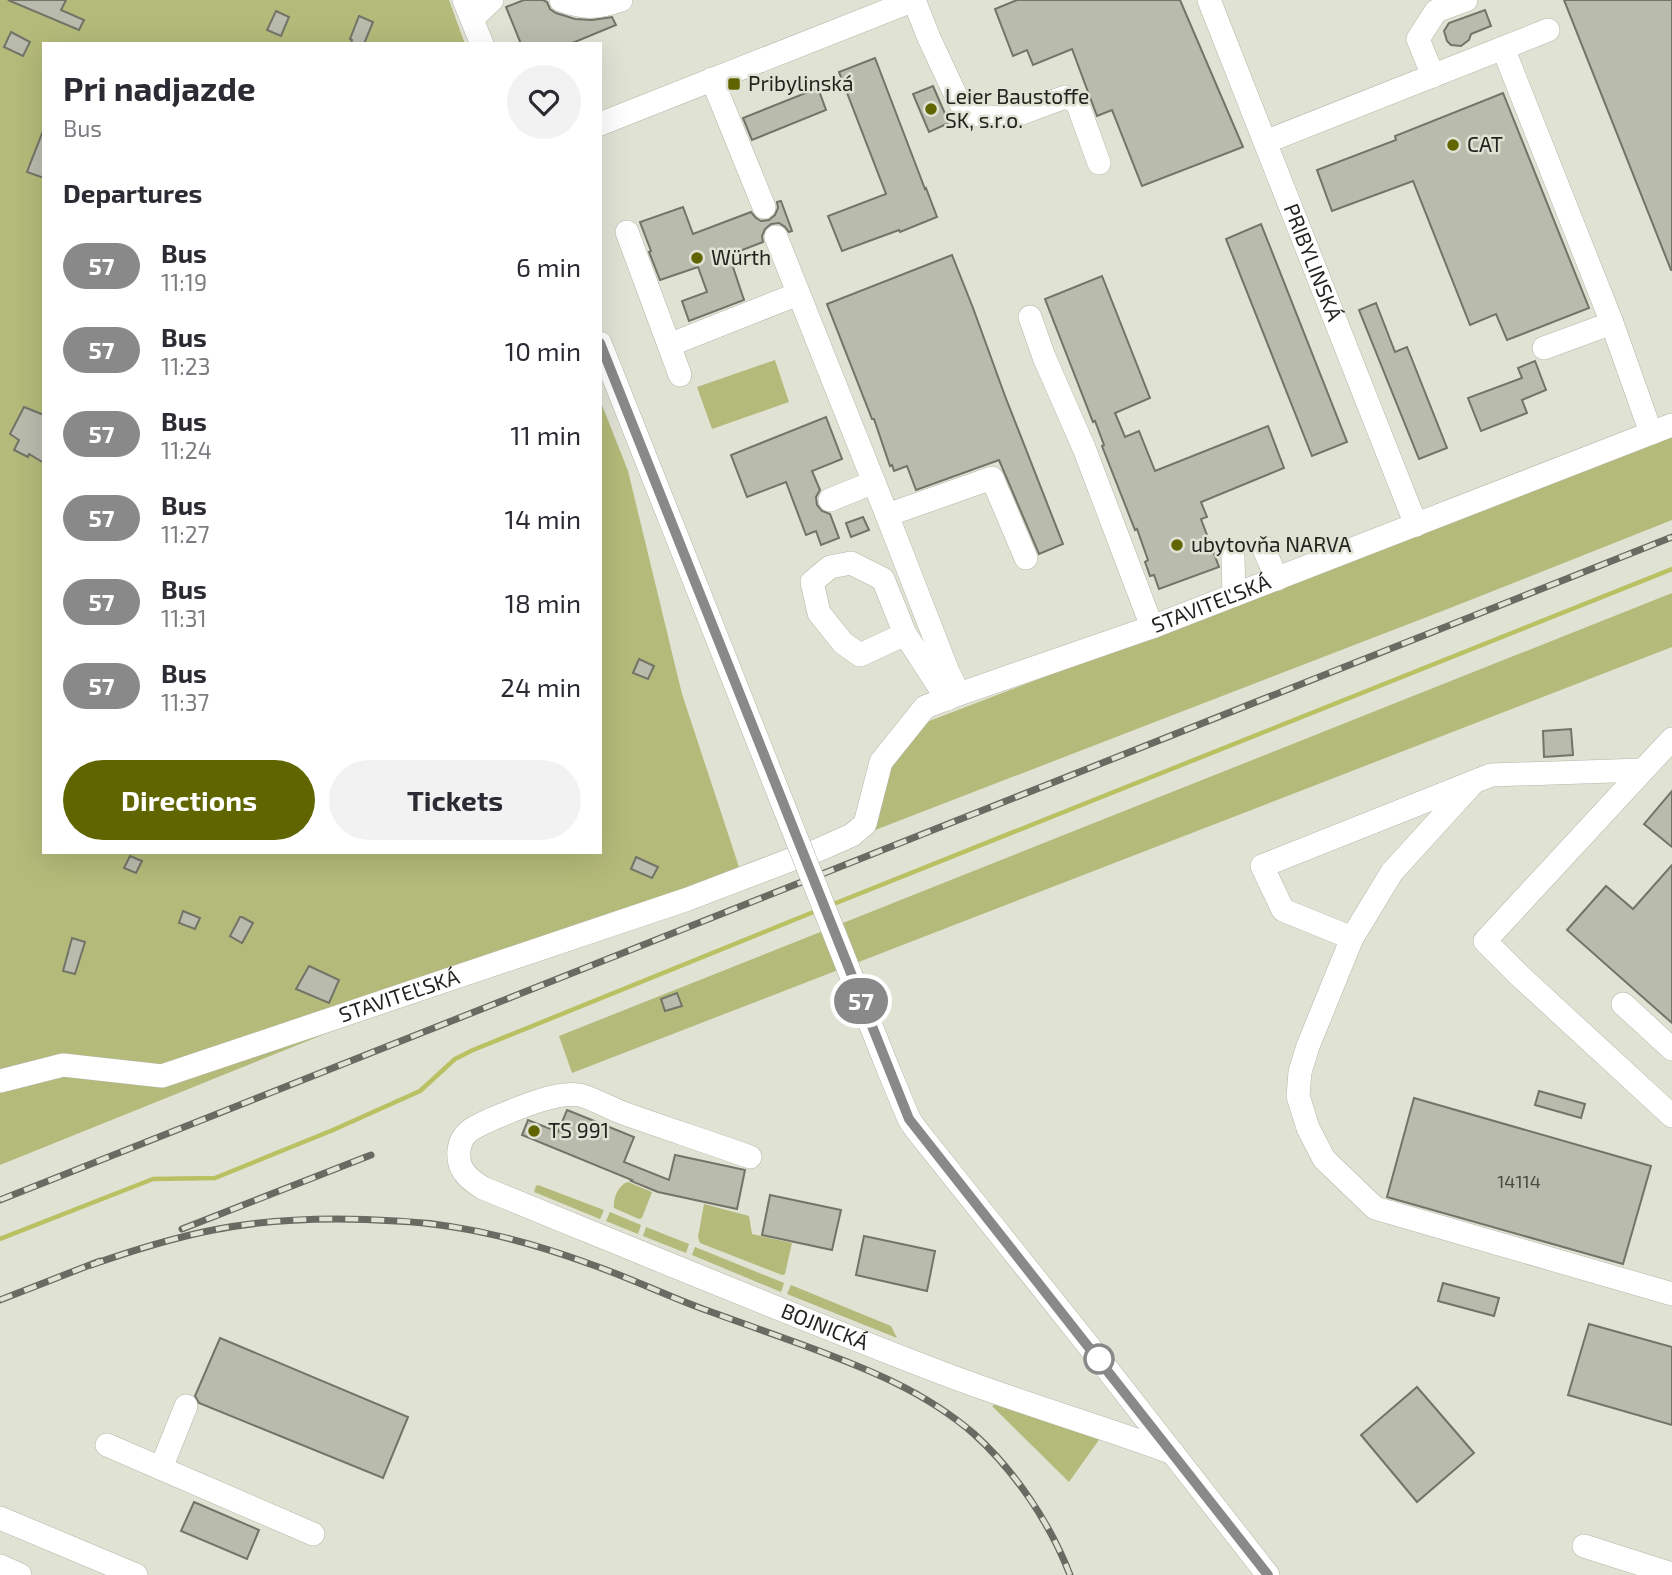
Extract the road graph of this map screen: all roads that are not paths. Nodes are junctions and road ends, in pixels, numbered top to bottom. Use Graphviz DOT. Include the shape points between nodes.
graph roads {
  1 [pos="492,0"];
  2 [pos="561,0"];
  3 [pos="621,0"];
  4 [pos="914,0"];
  5 [pos="1209,0"];
  6 [pos="1466,0"];
  7 [pos="468,9"];
  8 [pos="1548,30"];
  9 [pos="481,42"];
  10 [pos="1503,48"];
  11 [pos="1433,76"];
  12 [pos="712,79"];
  13 [pos="602,123"];
  14 [pos="1265,142"];
  15 [pos="1099,163"];
  16 [pos="764,207"];
  17 [pos="627,232"];
  18 [pos="776,237"];
  19 [pos="798,294"];
  20 [pos="1030,317"];
  21 [pos="1612,323"];
  22 [pos="669,345"];
  23 [pos="602,348"];
  24 [pos="1544,348"];
  25 [pos="680,375"];
  26 [pos="1662,429"];
  27 [pos="874,482"];
  28 [pos="830,500"];
  29 [pos="887,515"];
  30 [pos="1416,525"];
  31 [pos="1263,547"];
  32 [pos="1026,558"];
  33 [pos="1267,583"];
  34 [pos="1234,595"];
  35 [pos="1152,627"];
  36 [pos="905,634"];
  37 [pos="953,696"];
  38 [pos="1672,739"];
  39 [pos="1642,771"];
  40 [pos="1474,782"];
  41 [pos="816,851"];
  42 [pos="790,860"];
  43 [pos="1352,938"];
  44 [pos="1623,1004"];
  45 [pos="1672,1049"];
  46 [pos="0,1081"];
  47 [pos="1672,1116"];
  48 [pos="750,1157"];
  49 [pos="1672,1294"];
  50 [pos="186,1406"];
  51 [pos="107,1444"];
  52 [pos="1173,1453"];
  53 [pos="161,1468"];
  54 [pos="0,1518"];
  55 [pos="313,1534"];
  56 [pos="1584,1546"];
  57 [pos="0,1566"];
  58 [pos="1672,1574"];
  59 [pos="20,1575"];
  60 [pos="136,1575"];
  61 [pos="1268,1575"];
  1 -- 7 [label="street"];
  2 -- 3 [label="street" via="592,8"];
  4 -- 12 [label="street"];
  4 -- 15 [label="street" via="965,109 996,118 1065,97 1073,100"];
  5 -- 14 [label="street, PRIBYLINSKÁ"];
  6 -- 11 [label="street" via="1436,11 1418,39"];
  7 -- 9 [label="street"];
  8 -- 10 [label="street"];
  10 -- 11 [label="street"];
  10 -- 21 [label="street"];
  11 -- 14 [label="street"];
  12 -- 13 [label="street"];
  12 -- 16 [label="street"];
  14 -- 30 [label="street, PRIBYLINSKÁ"];
  17 -- 22 [label="street"];
  18 -- 19 [label="street"];
  19 -- 22 [label="street"];
  19 -- 27 [label="street"];
  20 -- 35 [label="street"];
  21 -- 24 [label="street"];
  21 -- 26 [label="street"];
  22 -- 25 [label="street"];
  23 -- 52 [label="street, bridge" via="903,1107"];
  26 -- 30 [label="street, STAVITEĽSKÁ"];
  27 -- 28 [label="street"];
  27 -- 29 [label="street"];
  29 -- 32 [label="street" via="992,478"];
  29 -- 37 [label="street" via="948,672"];
  30 -- 33 [label="street, STAVITEĽSKÁ"];
  31 -- 33 [label="street"];
  33 -- 34 [label="street, STAVITEĽSKÁ"];
  33 -- 34 [label="street" via="1234,561"];
  34 -- 35 [label="street, STAVITEĽSKÁ"];
  35 -- 37 [label="street, STAVITEĽSKÁ"];
  36 -- 37 [label="street"];
  37 -- 41 [label="street, STAVITEĽSKÁ" via="925,708 881,762 865,824"];
  38 -- 39 [label="street"];
  39 -- 40 [label="street" via="1491,775"];
  39 -- 47 [label="street" via="1485,941"];
  40 -- 43 [label="street" via="1392,872"];
  40 -- 43 [label="street" via="1262,866 1283,910"];
  42 -- 46 [label="street, STAVITEĽSKÁ" via="688,899 162,1076 63,1065"];
  43 -- 49 [label="street" via="1300,1072 1298,1096 1324,1159 1375,1208"];
  44 -- 45 [label="street"];
  48 -- 52 [label="street, BOJNICKÁ" via="579,1095 547,1098 469,1130 459,1153 461,1168 483,1188 940,1372"];
  50 -- 53 [label="street"];
  51 -- 53 [label="street"];
  52 -- 61 [label="street"];
  53 -- 55 [label="street"];
  54 -- 60 [label="street"];
  56 -- 58 [label="street"];
  57 -- 59 [label="street"];
}
